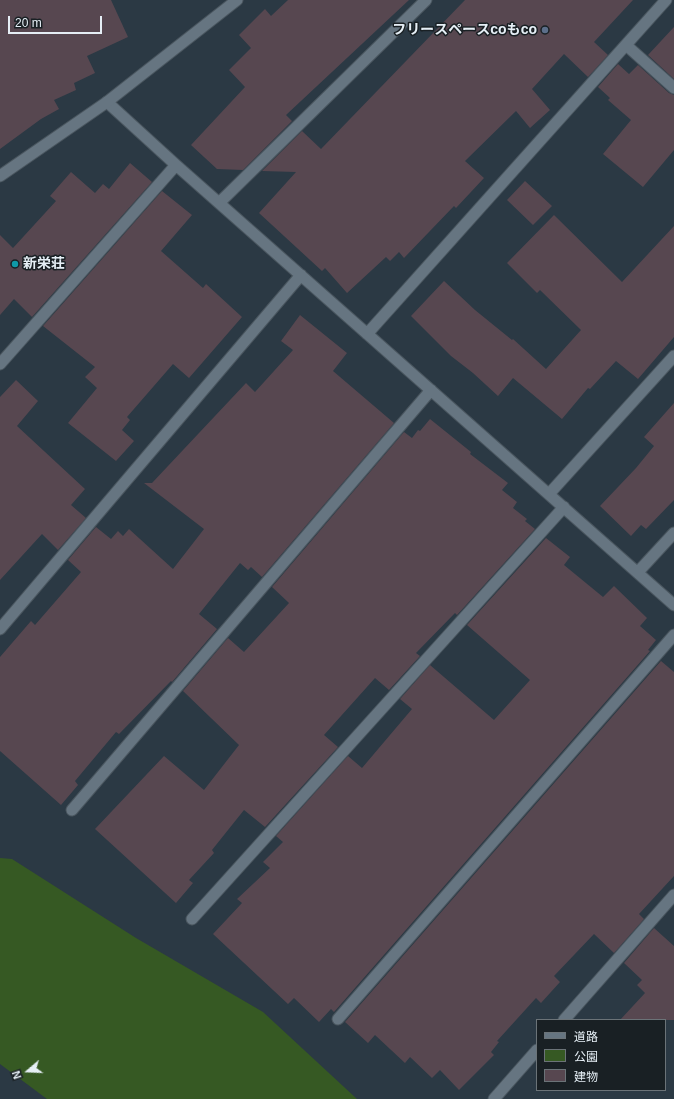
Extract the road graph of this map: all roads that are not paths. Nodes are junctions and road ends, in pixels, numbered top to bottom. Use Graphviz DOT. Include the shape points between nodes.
graph roads {
  1 [pos="237,0"];
  2 [pos="426,0"];
  3 [pos="666,0"];
  4 [pos="626,45"];
  5 [pos="674,88"];
  6 [pos="107,102"];
  7 [pos="176,165"];
  8 [pos="0,176"];
  9 [pos="219,203"];
  10 [pos="301,276"];
  11 [pos="367,334"];
  12 [pos="674,356"];
  13 [pos="0,364"];
  14 [pos="431,390"];
  15 [pos="549,494"];
  16 [pos="564,507"];
  17 [pos="674,533"];
  18 [pos="638,572"];
  19 [pos="674,604"];
  20 [pos="0,629"];
  21 [pos="674,635"];
  22 [pos="72,810"];
  23 [pos="674,895"];
  24 [pos="192,919"];
  25 [pos="338,1019"];
  26 [pos="565,1019"];
  27 [pos="536,1051"];
  28 [pos="494,1099"];
  1 -- 6 [label="street"];
  2 -- 9 [label="street"];
  3 -- 4 [label="street"];
  4 -- 5 [label="street"];
  4 -- 11 [label="street"];
  6 -- 7 [label="street"];
  6 -- 8 [label="street"];
  7 -- 9 [label="street"];
  7 -- 13 [label="street"];
  9 -- 10 [label="street"];
  10 -- 11 [label="street"];
  10 -- 20 [label="street"];
  11 -- 14 [label="street"];
  12 -- 15 [label="street"];
  14 -- 15 [label="street"];
  14 -- 22 [label="street"];
  15 -- 16 [label="street"];
  16 -- 18 [label="street"];
  16 -- 24 [label="street"];
  17 -- 18 [label="street"];
  18 -- 19 [label="street"];
  21 -- 25 [label="street"];
  23 -- 26 [label="street"];
  27 -- 28 [label="street"];
}
